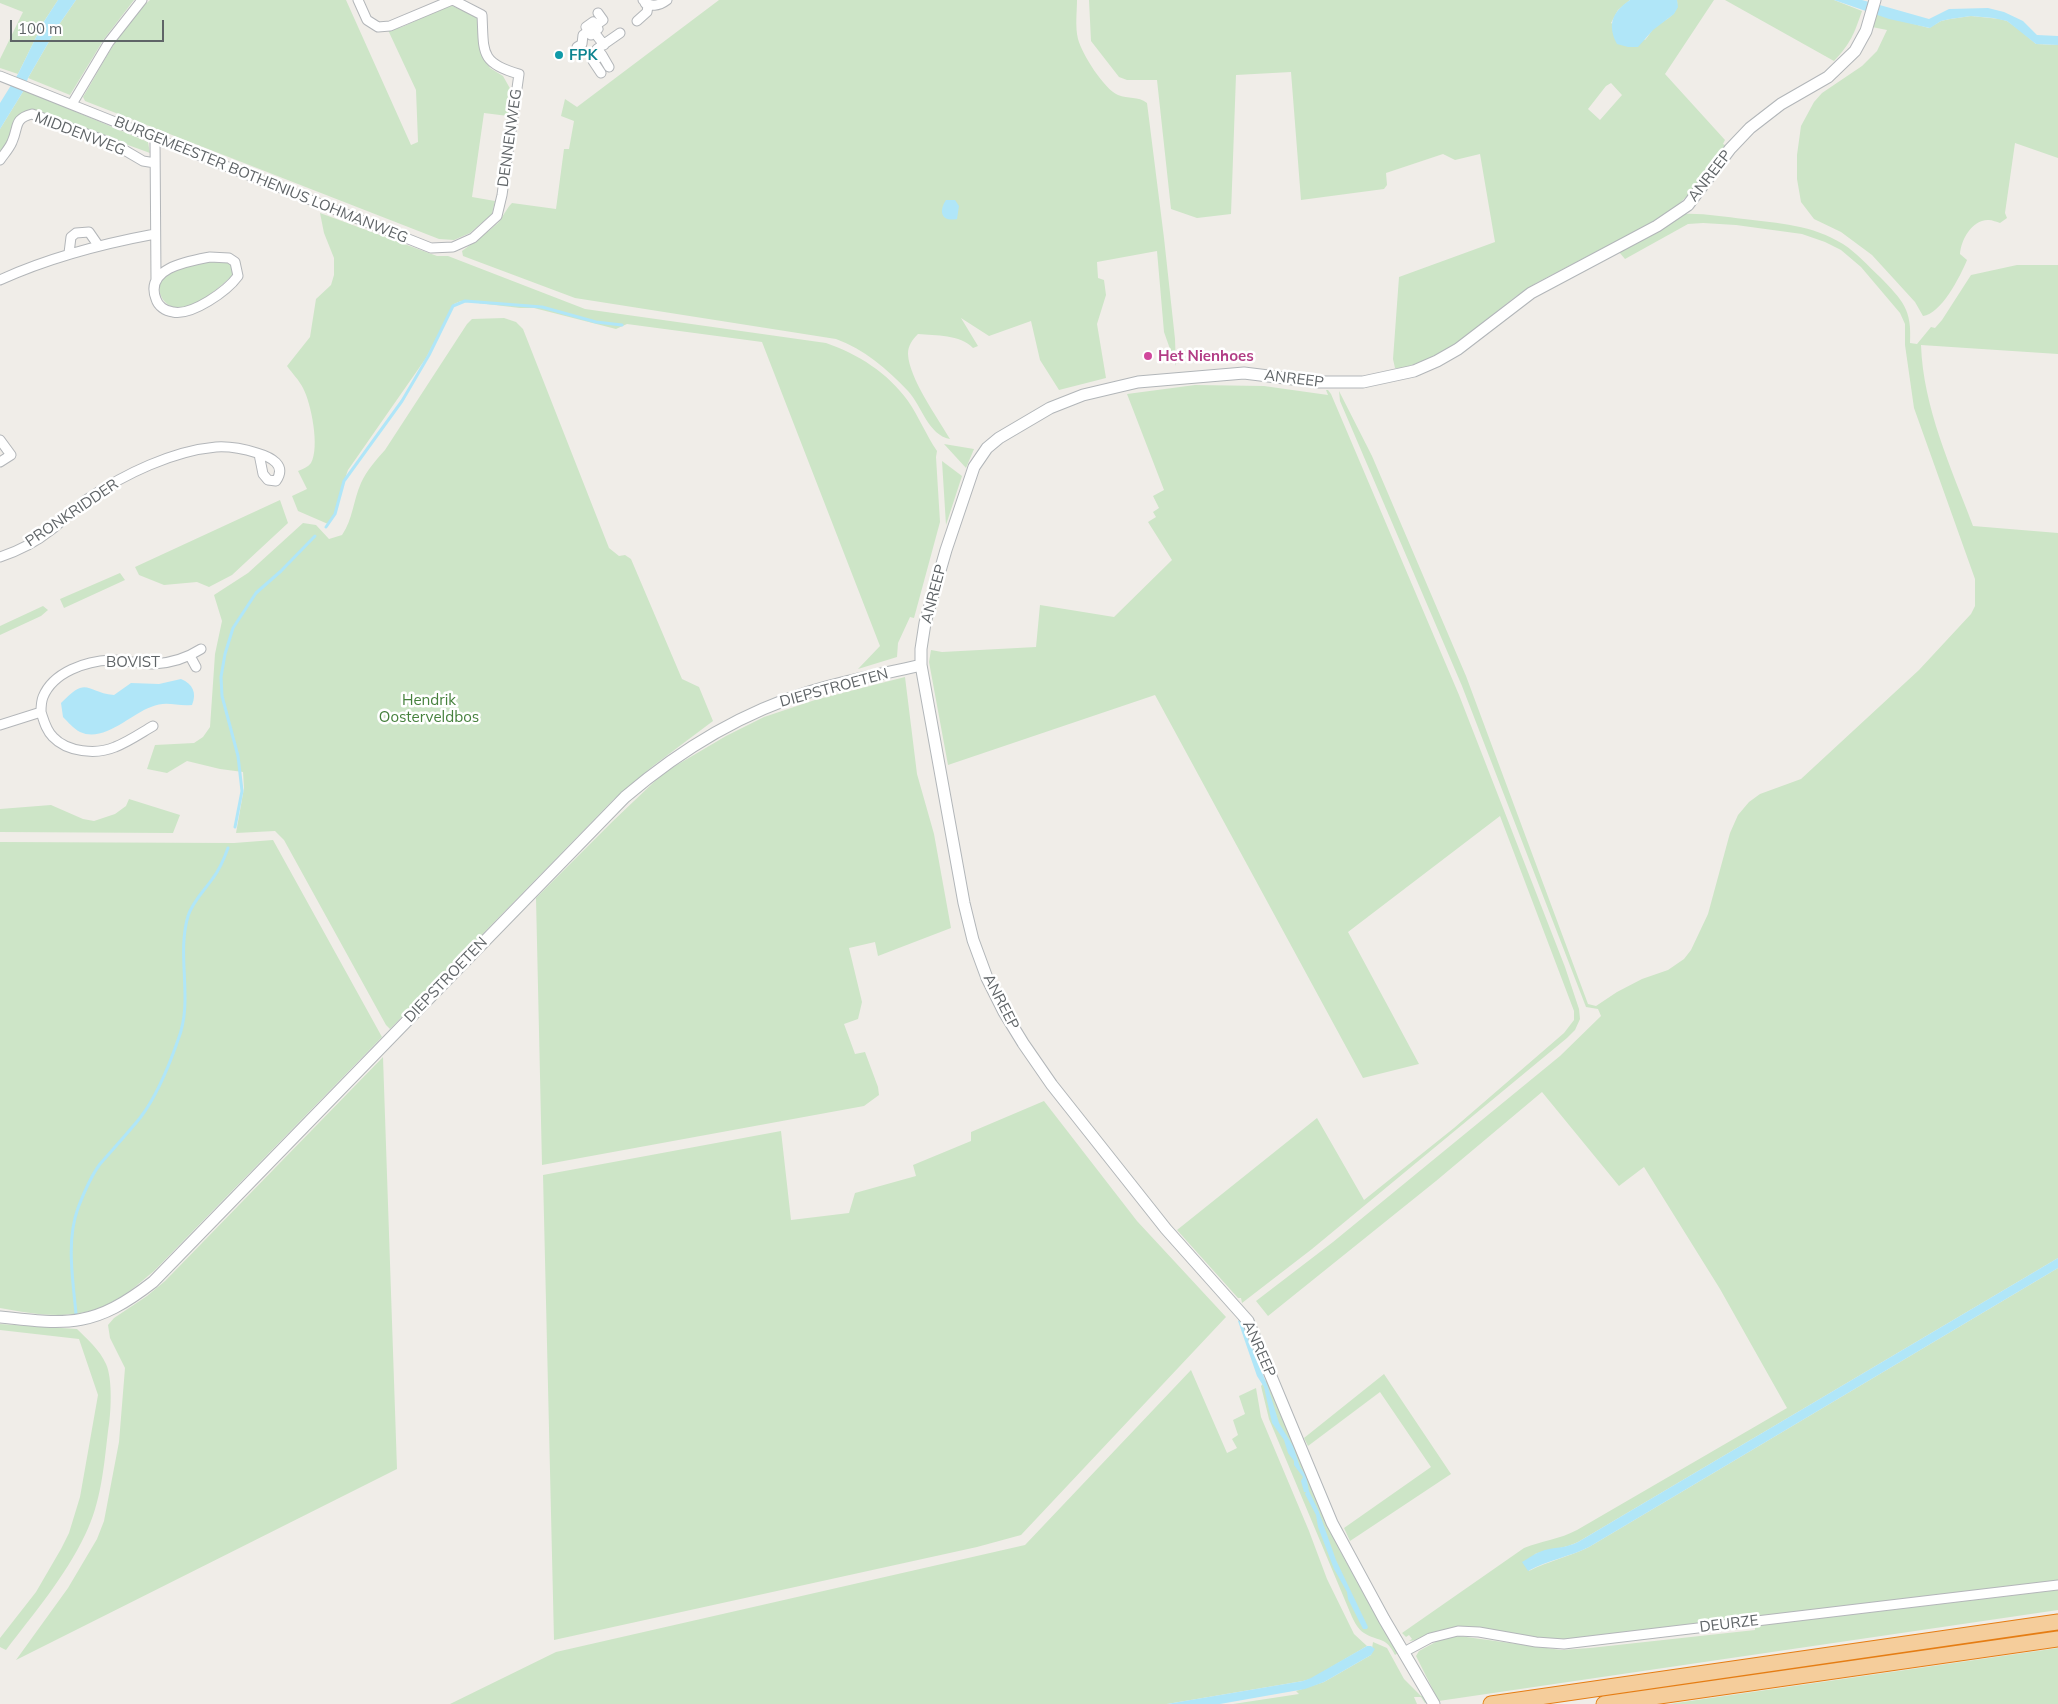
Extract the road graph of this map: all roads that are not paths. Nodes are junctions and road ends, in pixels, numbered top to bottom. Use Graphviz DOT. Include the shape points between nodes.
graph roads {
  1 [pos="142,0"];
  2 [pos="358,0"];
  3 [pos="453,0"];
  4 [pos="667,0"];
  5 [pos="1875,0"];
  6 [pos="644,1"];
  7 [pos="637,21"];
  8 [pos="620,33"];
  9 [pos="604,45"];
  10 [pos="578,47"];
  11 [pos="602,56"];
  12 [pos="610,67"];
  13 [pos="601,73"];
  14 [pos="0,76"];
  15 [pos="72,104"];
  16 [pos="155,138"];
  17 [pos="0,160"];
  18 [pos="155,163"];
  19 [pos="502,195"];
  20 [pos="154,234"];
  21 [pos="98,245"];
  22 [pos="69,253"];
  23 [pos="156,279"];
  24 [pos="0,280"];
  25 [pos="0,440"];
  26 [pos="259,454"];
  27 [pos="0,462"];
  28 [pos="0,557"];
  29 [pos="201,649"];
  30 [pos="190,656"];
  31 [pos="921,666"];
  32 [pos="196,667"];
  33 [pos="41,712"];
  34 [pos="0,725"];
  35 [pos="153,726"];
  36 [pos="0,1317"];
  37 [pos="2058,1586"];
  38 [pos="2058,1622"];
  39 [pos="2058,1638"];
  40 [pos="1404,1652"];
  41 [pos="1434,1704"];
  42 [pos="1491,1704"];
  43 [pos="1604,1704"];
  1 -- 15 [label="street" via="109,42"];
  2 -- 3 [label="street, DENNENWEG" via="367,20 378,28"];
  3 -- 19 [label="street, DENNENWEG" via="482,15 484,50 492,63 519,74"];
  4 -- 6 [label="street" via="659,5 649,5"];
  5 -- 31 [label="street, ANREEP" via="1855,51 1828,77 1781,104 1750,128 1688,205 1657,226 1531,292 1458,349 1437,361 1414,371 1363,382 1325,382 1244,373 1138,382 1083,395 1050,408 998,438 974,467 925,623"];
  6 -- 7 [label="street" via="648,6 647,12"];
  8 -- 9 [label="street"];
  9 -- 10 [label="street" via="598,23 583,35 582,44"];
  9 -- 11 [label="street" via="597,49"];
  11 -- 12 [label="street"];
  11 -- 13 [label="street" via="593,61"];
  14 -- 15 [label="street, BURGEMEESTER BOTHENIUS LOHMANWEG"];
  15 -- 16 [label="street, BURGEMEESTER BOTHENIUS LOHMANWEG"];
  16 -- 18 [label="street"];
  16 -- 19 [label="street, BURGEMEESTER BOTHENIUS LOHMANWEG" via="430,248 453,247 473,238 497,216"];
  17 -- 18 [label="street, MIDDENWEG" via="12,142 18,122 23,116 32,114 114,144 143,161"];
  18 -- 20 [label="street"];
  20 -- 21 [label="street"];
  20 -- 23 [label="street"];
  21 -- 22 [label="street"];
  21 -- 22 [label="street" via="89,232 76,233 71,237"];
  22 -- 24 [label="street"];
  23 -- 23 [label="street" via="153,288 160,307 184,312 225,290 238,276 238,270 229,258 210,257 170,268"];
  25 -- 27 [label="street" via="11,455"];
  26 -- 28 [label="street, PRONKRIDDER" via="218,447 158,462 88,498 37,540"];
  29 -- 30 [label="street, BOVIST"];
  30 -- 32 [label="street"];
  30 -- 33 [label="street, BOVIST" via="153,664 112,660 88,663 56,678 42,699"];
  31 -- 36 [label="street, DIEPSTROETEN" via="840,683 760,709 704,738 658,769 625,797 153,1282 120,1305 87,1319 47,1322"];
  31 -- 40 [label="street, ANREEP" via="964,903 973,940 995,994 1018,1036 1052,1085 1166,1229 1248,1321 1332,1523"];
  33 -- 34 [label="street"];
  33 -- 35 [label="street" via="52,737 65,747 83,751 115,748"];
  37 -- 40 [label="street, DEURZE" via="1564,1644 1458,1631 1439,1634"];
  38 -- 42 [label="highway"];
  39 -- 43 [label="highway"];
  40 -- 41 [label="street, ANREEP"];
}
